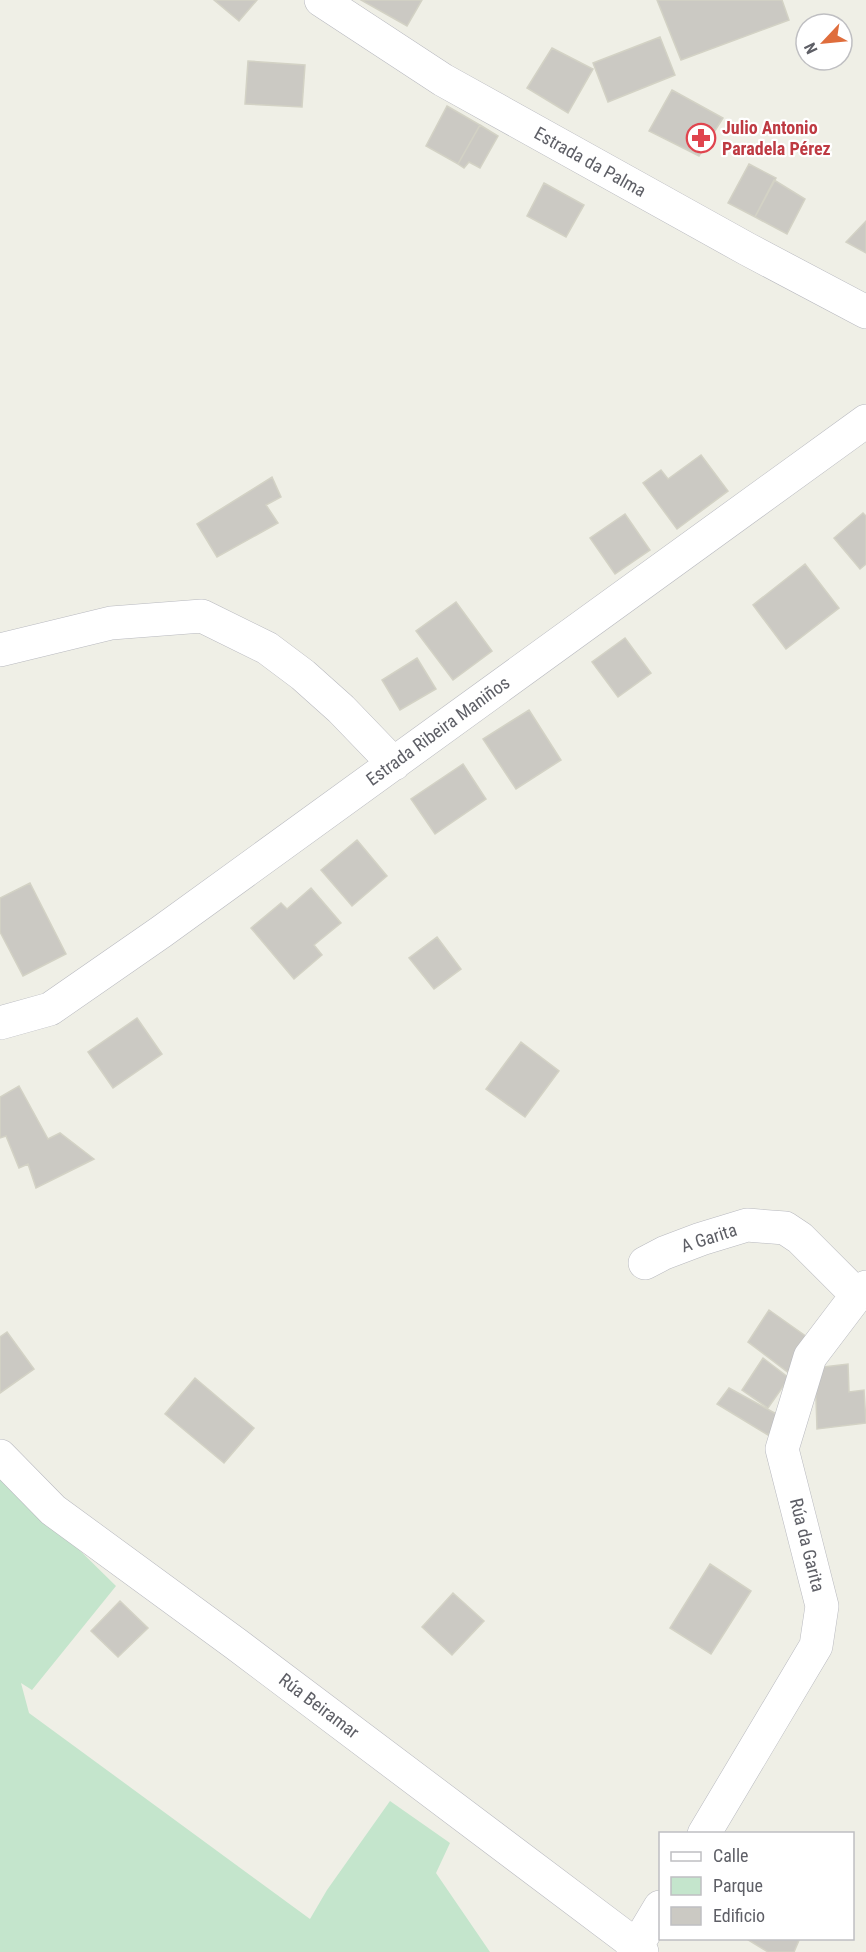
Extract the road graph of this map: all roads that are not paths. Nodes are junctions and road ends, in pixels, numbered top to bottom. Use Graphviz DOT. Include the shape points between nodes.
graph roads {
  1 [pos="321,0"];
  2 [pos="866,312"];
  3 [pos="866,421"];
  4 [pos="0,650"];
  5 [pos="393,764"];
  6 [pos="0,1023"];
  7 [pos="645,1263"];
  8 [pos="862,1291"];
  9 [pos="0,1456"];
  10 [pos="705,1832"];
  11 [pos="659,1909"];
  12 [pos="637,1950"];
  1 -- 2 [label="street, Estrada da Palma" via="443,81"];
  3 -- 5 [label="street, Estrada Ribeira Maniños"];
  4 -- 5 [label="street" via="111,623 202,616 267,648 303,675"];
  5 -- 6 [label="street, Estrada Ribeira Maniños" via="50,1009"];
  7 -- 8 [label="street, A Garita" via="664,1252 747,1225 785,1228"];
  8 -- 10 [label="street, Rúa da Garita" via="810,1357 782,1449 822,1605 816,1646"];
  9 -- 12 [label="street, Rúa Beiramar" via="53,1510 236,1644"];
  11 -- 12 [label="street"];
}
